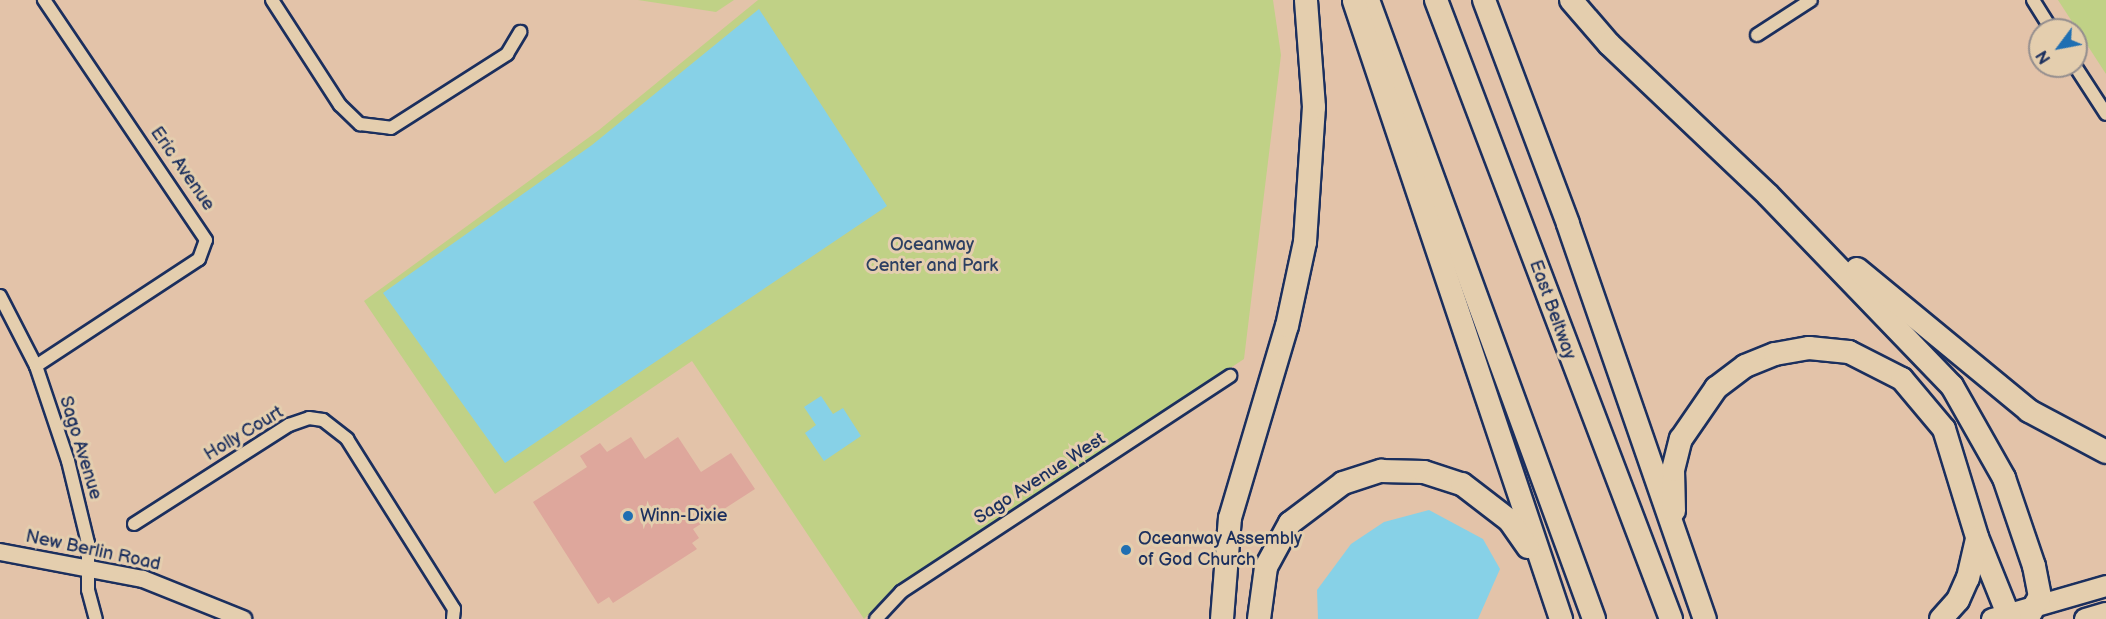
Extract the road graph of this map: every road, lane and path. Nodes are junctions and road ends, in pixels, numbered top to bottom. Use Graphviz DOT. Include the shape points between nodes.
graph roads {
  1 [pos="44,0"];
  2 [pos="272,0"];
  3 [pos="1306,0"];
  4 [pos="1354,0"];
  5 [pos="1368,0"];
  6 [pos="1436,0"];
  7 [pos="1484,0"];
  8 [pos="1571,0"];
  9 [pos="1811,0"];
  10 [pos="2032,0"];
  11 [pos="2044,18"];
  12 [pos="520,32"];
  13 [pos="1756,35"];
  14 [pos="2083,78"];
  15 [pos="2106,114"];
  16 [pos="1768,195"];
  17 [pos="0,296"];
  18 [pos="36,366"];
  19 [pos="1230,376"];
  20 [pos="2106,452"];
  21 [pos="134,524"];
  22 [pos="1676,537"];
  23 [pos="1977,537"];
  24 [pos="0,552"];
  25 [pos="1542,565"];
  26 [pos="87,567"];
  27 [pos="2106,586"];
  28 [pos="2106,613"];
  29 [pos="2015,616"];
  30 [pos="96,619"];
  31 [pos="243,619"];
  32 [pos="453,619"];
  33 [pos="876,619"];
  34 [pos="1222,619"];
  35 [pos="1259,619"];
  36 [pos="1562,619"];
  37 [pos="1594,619"];
  38 [pos="1671,619"];
  39 [pos="1705,619"];
  40 [pos="1941,619"];
  41 [pos="2085,619"];
  1 -- 18 [label="street, Eric Avenue" via="206,240 199,259"];
  2 -- 12 [label="street" via="340,105 360,124 391,128 507,54"];
  3 -- 34 [label="highway" via="1314,107 1305,242 1287,326 1230,518"];
  4 -- 25 [label="highway"];
  5 -- 37 [label="highway"];
  6 -- 38 [label="highway, East Beltway"];
  7 -- 22 [label="highway" via="1568,224"];
  8 -- 16 [label="highway" via="1609,44"];
  9 -- 13 [label="street"];
  10 -- 11 [label="street"];
  14 -- 15 [label="street"];
  16 -- 20 [label="highway" via="2028,411"];
  16 -- 29 [label="highway" via="1952,386 2004,478 2034,566"];
  17 -- 18 [label="street, Sago Avenue"];
  18 -- 26 [label="street, Sago Avenue" via="68,461 88,543"];
  19 -- 33 [label="street, Sago Avenue West" via="901,592"];
  21 -- 32 [label="street, Holly Court" via="289,425 309,418 337,428 347,439 454,609"];
  22 -- 23 [label="highway" via="1673,470 1682,440 1697,412 1716,388 1745,366 1775,354 1809,348 1849,352 1874,362 1902,379 1927,405 1955,458"];
  22 -- 39 [label="highway"];
  23 -- 29 [label="highway"];
  23 -- 40 [label="highway" via="1968,578"];
  24 -- 26 [label="street, New Berlin Road"];
  25 -- 35 [label="highway" via="1509,520 1462,484 1424,472 1381,471 1343,483 1290,523 1266,567"];
  25 -- 36 [label="highway"];
  26 -- 30 [label="street, Sago Avenue"];
  26 -- 31 [label="street, New Berlin Road" via="143,579"];
  27 -- 29 [label="main road"];
  28 -- 41 [label="main road"];
}
